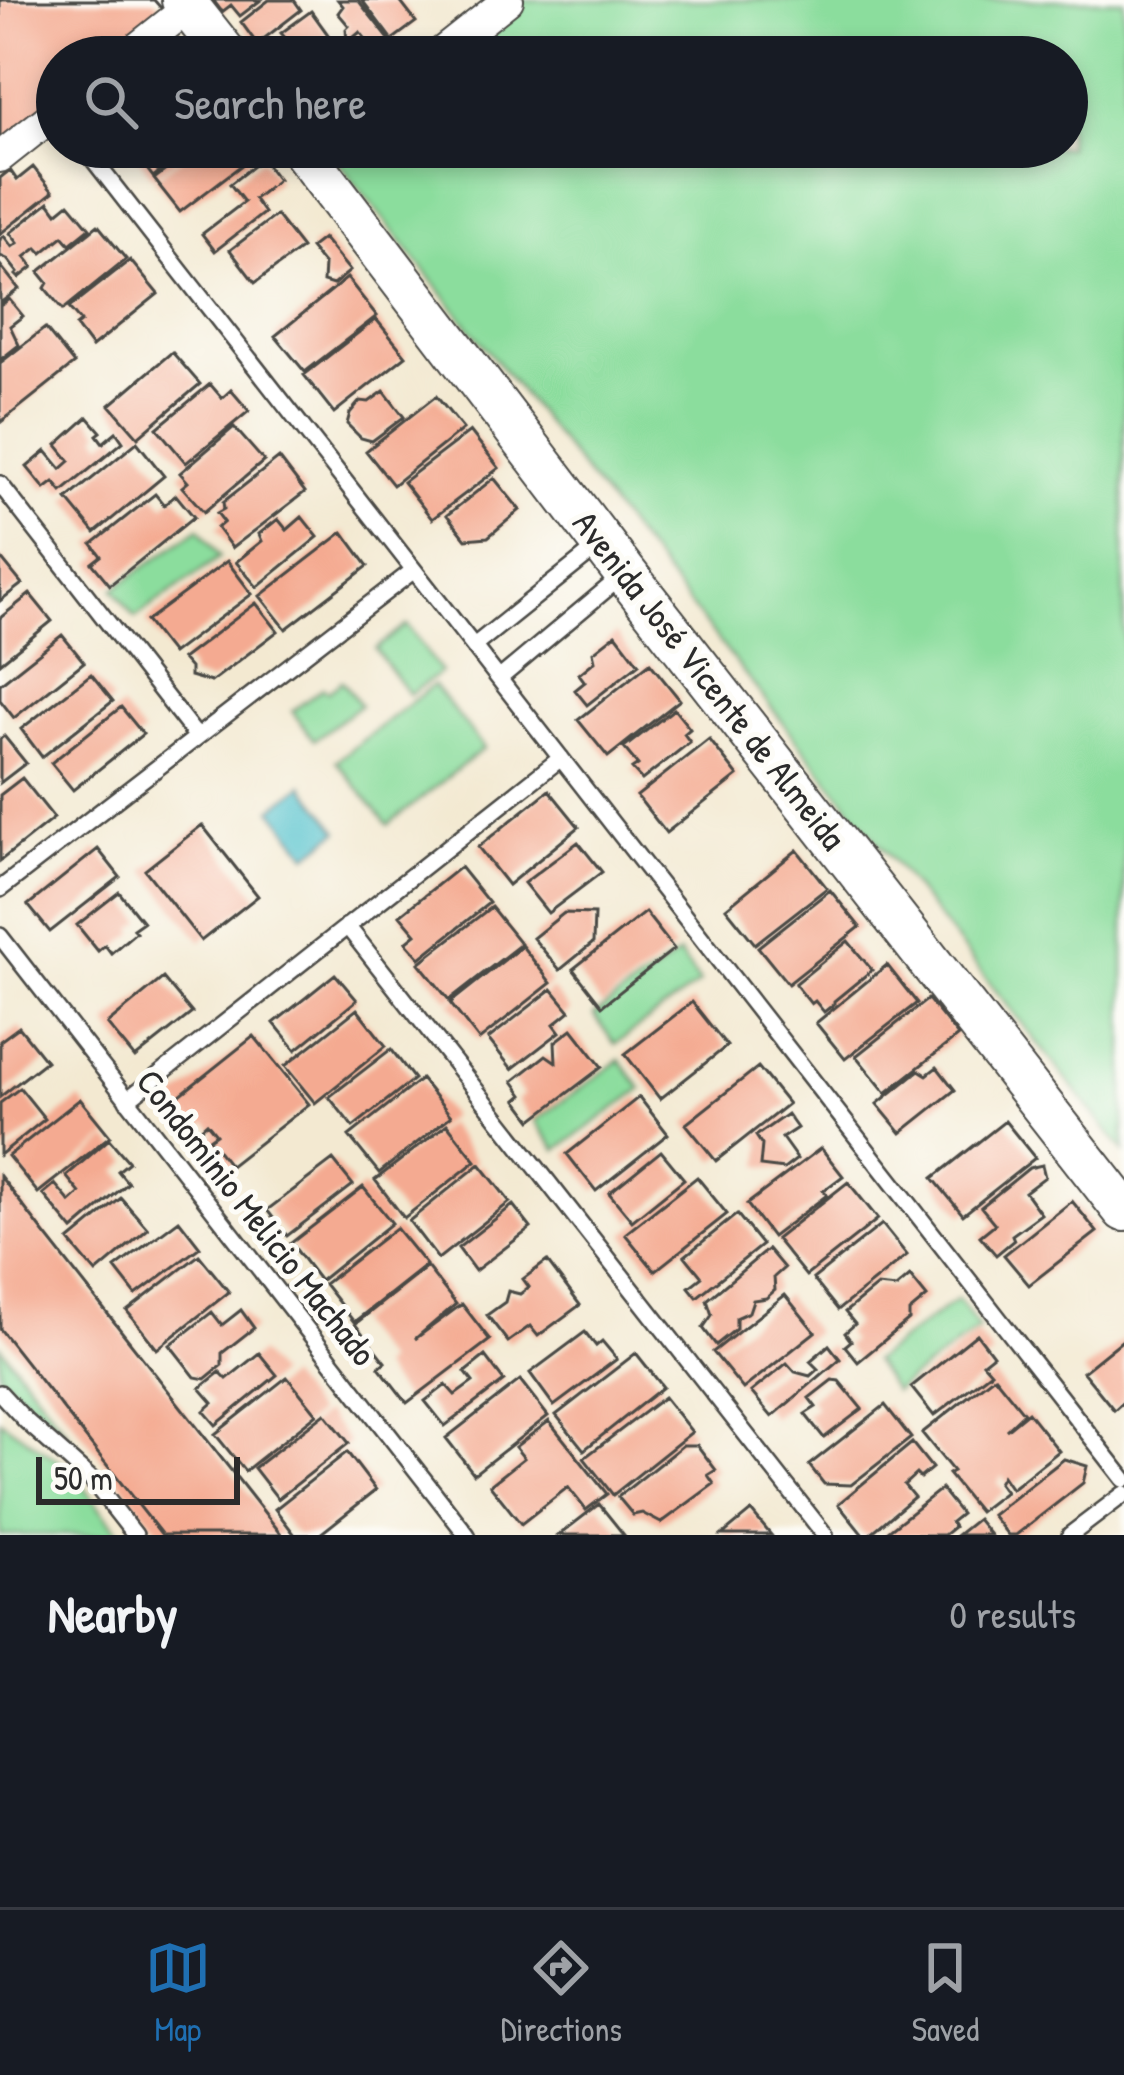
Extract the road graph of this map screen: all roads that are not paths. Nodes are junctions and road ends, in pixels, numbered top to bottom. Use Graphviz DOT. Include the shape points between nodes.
graph roads {
  1 [pos="508,0"];
  2 [pos="186,3"];
  3 [pos="149,36"];
  4 [pos="212,36"];
  5 [pos="463,36"];
  6 [pos="36,129"];
  7 [pos="0,157"];
  8 [pos="100,168"];
  9 [pos="320,168"];
  10 [pos="0,484"];
  11 [pos="614,558"];
  12 [pos="414,570"];
  13 [pos="474,646"];
  14 [pos="500,678"];
  15 [pos="197,737"];
  16 [pos="561,758"];
  17 [pos="0,889"];
  18 [pos="347,926"];
  19 [pos="0,936"];
  20 [pos="128,1100"];
  21 [pos="1124,1210"];
  22 [pos="0,1393"];
  23 [pos="1124,1479"];
  24 [pos="1124,1494"];
  25 [pos="135,1535"];
  26 [pos="467,1535"];
  27 [pos="825,1535"];
  28 [pos="1070,1535"];
  1 -- 5 [label="street"];
  2 -- 3 [label="street"];
  2 -- 4 [label="street"];
  6 -- 7 [label="street"];
  8 -- 12 [label="lane"];
  9 -- 11 [label="street, Avenida José Vicente de Almeida"];
  10 -- 15 [label="lane"];
  11 -- 13 [label="lane"];
  11 -- 14 [label="lane"];
  11 -- 21 [label="street, Avenida José Vicente de Almeida"];
  12 -- 13 [label="lane"];
  12 -- 15 [label="lane"];
  13 -- 14 [label="lane"];
  14 -- 16 [label="lane"];
  15 -- 17 [label="lane"];
  16 -- 18 [label="lane"];
  16 -- 23 [label="lane"];
  18 -- 20 [label="lane"];
  18 -- 27 [label="lane"];
  19 -- 20 [label="lane, Condominio Melicio Machado"];
  20 -- 26 [label="lane, Condominio Melicio Machado"];
  22 -- 25 [label="lane" via="91,1479"];
  24 -- 28 [label="lane"];
}
